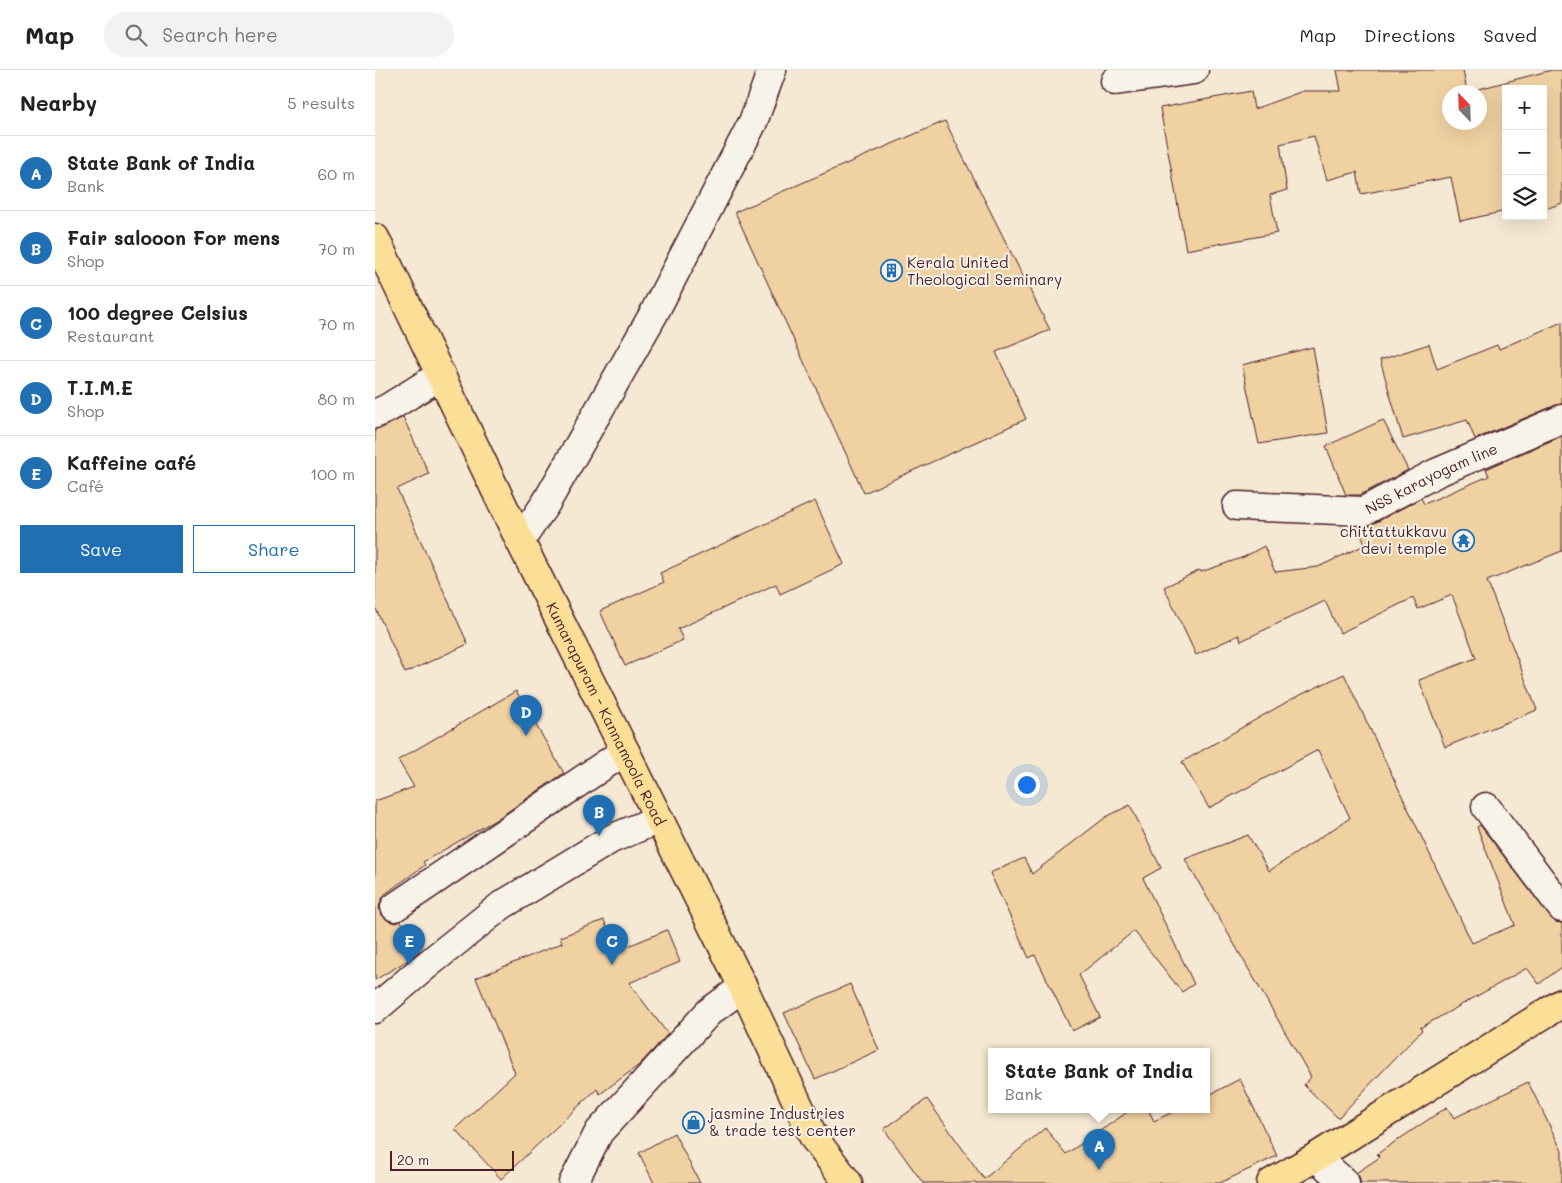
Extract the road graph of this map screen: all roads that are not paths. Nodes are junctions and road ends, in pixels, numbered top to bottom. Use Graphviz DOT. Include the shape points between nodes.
graph roads {
  1 [pos="773,70"];
  2 [pos="1194,70"];
  3 [pos="1115,81"];
  4 [pos="375,238"];
  5 [pos="441,375"];
  6 [pos="375,414"];
  7 [pos="1562,419"];
  8 [pos="1237,506"];
  9 [pos="520,541"];
  10 [pos="625,751"];
  11 [pos="1486,807"];
  12 [pos="659,819"];
  13 [pos="395,907"];
  14 [pos="1562,908"];
  15 [pos="743,988"];
  16 [pos="1562,1004"];
  17 [pos="375,1009"];
  18 [pos="1317,1157"];
  19 [pos="573,1183"];
  20 [pos="848,1183"];
  21 [pos="1271,1183"];
  22 [pos="1345,1183"];
  1 -- 9 [label="street" via="753,122 653,315 547,503"];
  2 -- 3 [label="street"];
  4 -- 5 [label="main road, Kumarapuram - Kannamoola Road"];
  5 -- 6 [label="street"];
  5 -- 9 [label="main road, Kumarapuram - Kannamoola Road"];
  7 -- 8 [label="street, NSS karayogam line" via="1436,473 1364,511"];
  9 -- 10 [label="main road, Kumarapuram - Kannamoola Road"];
  10 -- 12 [label="main road, Kumarapuram - Kannamoola Road"];
  10 -- 13 [label="street"];
  11 -- 14 [label="street"];
  12 -- 15 [label="main road, Kumarapuram - Kannamoola Road"];
  12 -- 17 [label="street" via="611,839 502,905"];
  15 -- 19 [label="street" via="709,1012 599,1132"];
  15 -- 20 [label="main road, Kumarapuram - Kannamoola Road" via="814,1138"];
  16 -- 18 [label="main road"];
  18 -- 21 [label="main road"];
  18 -- 22 [label="street"];
}
